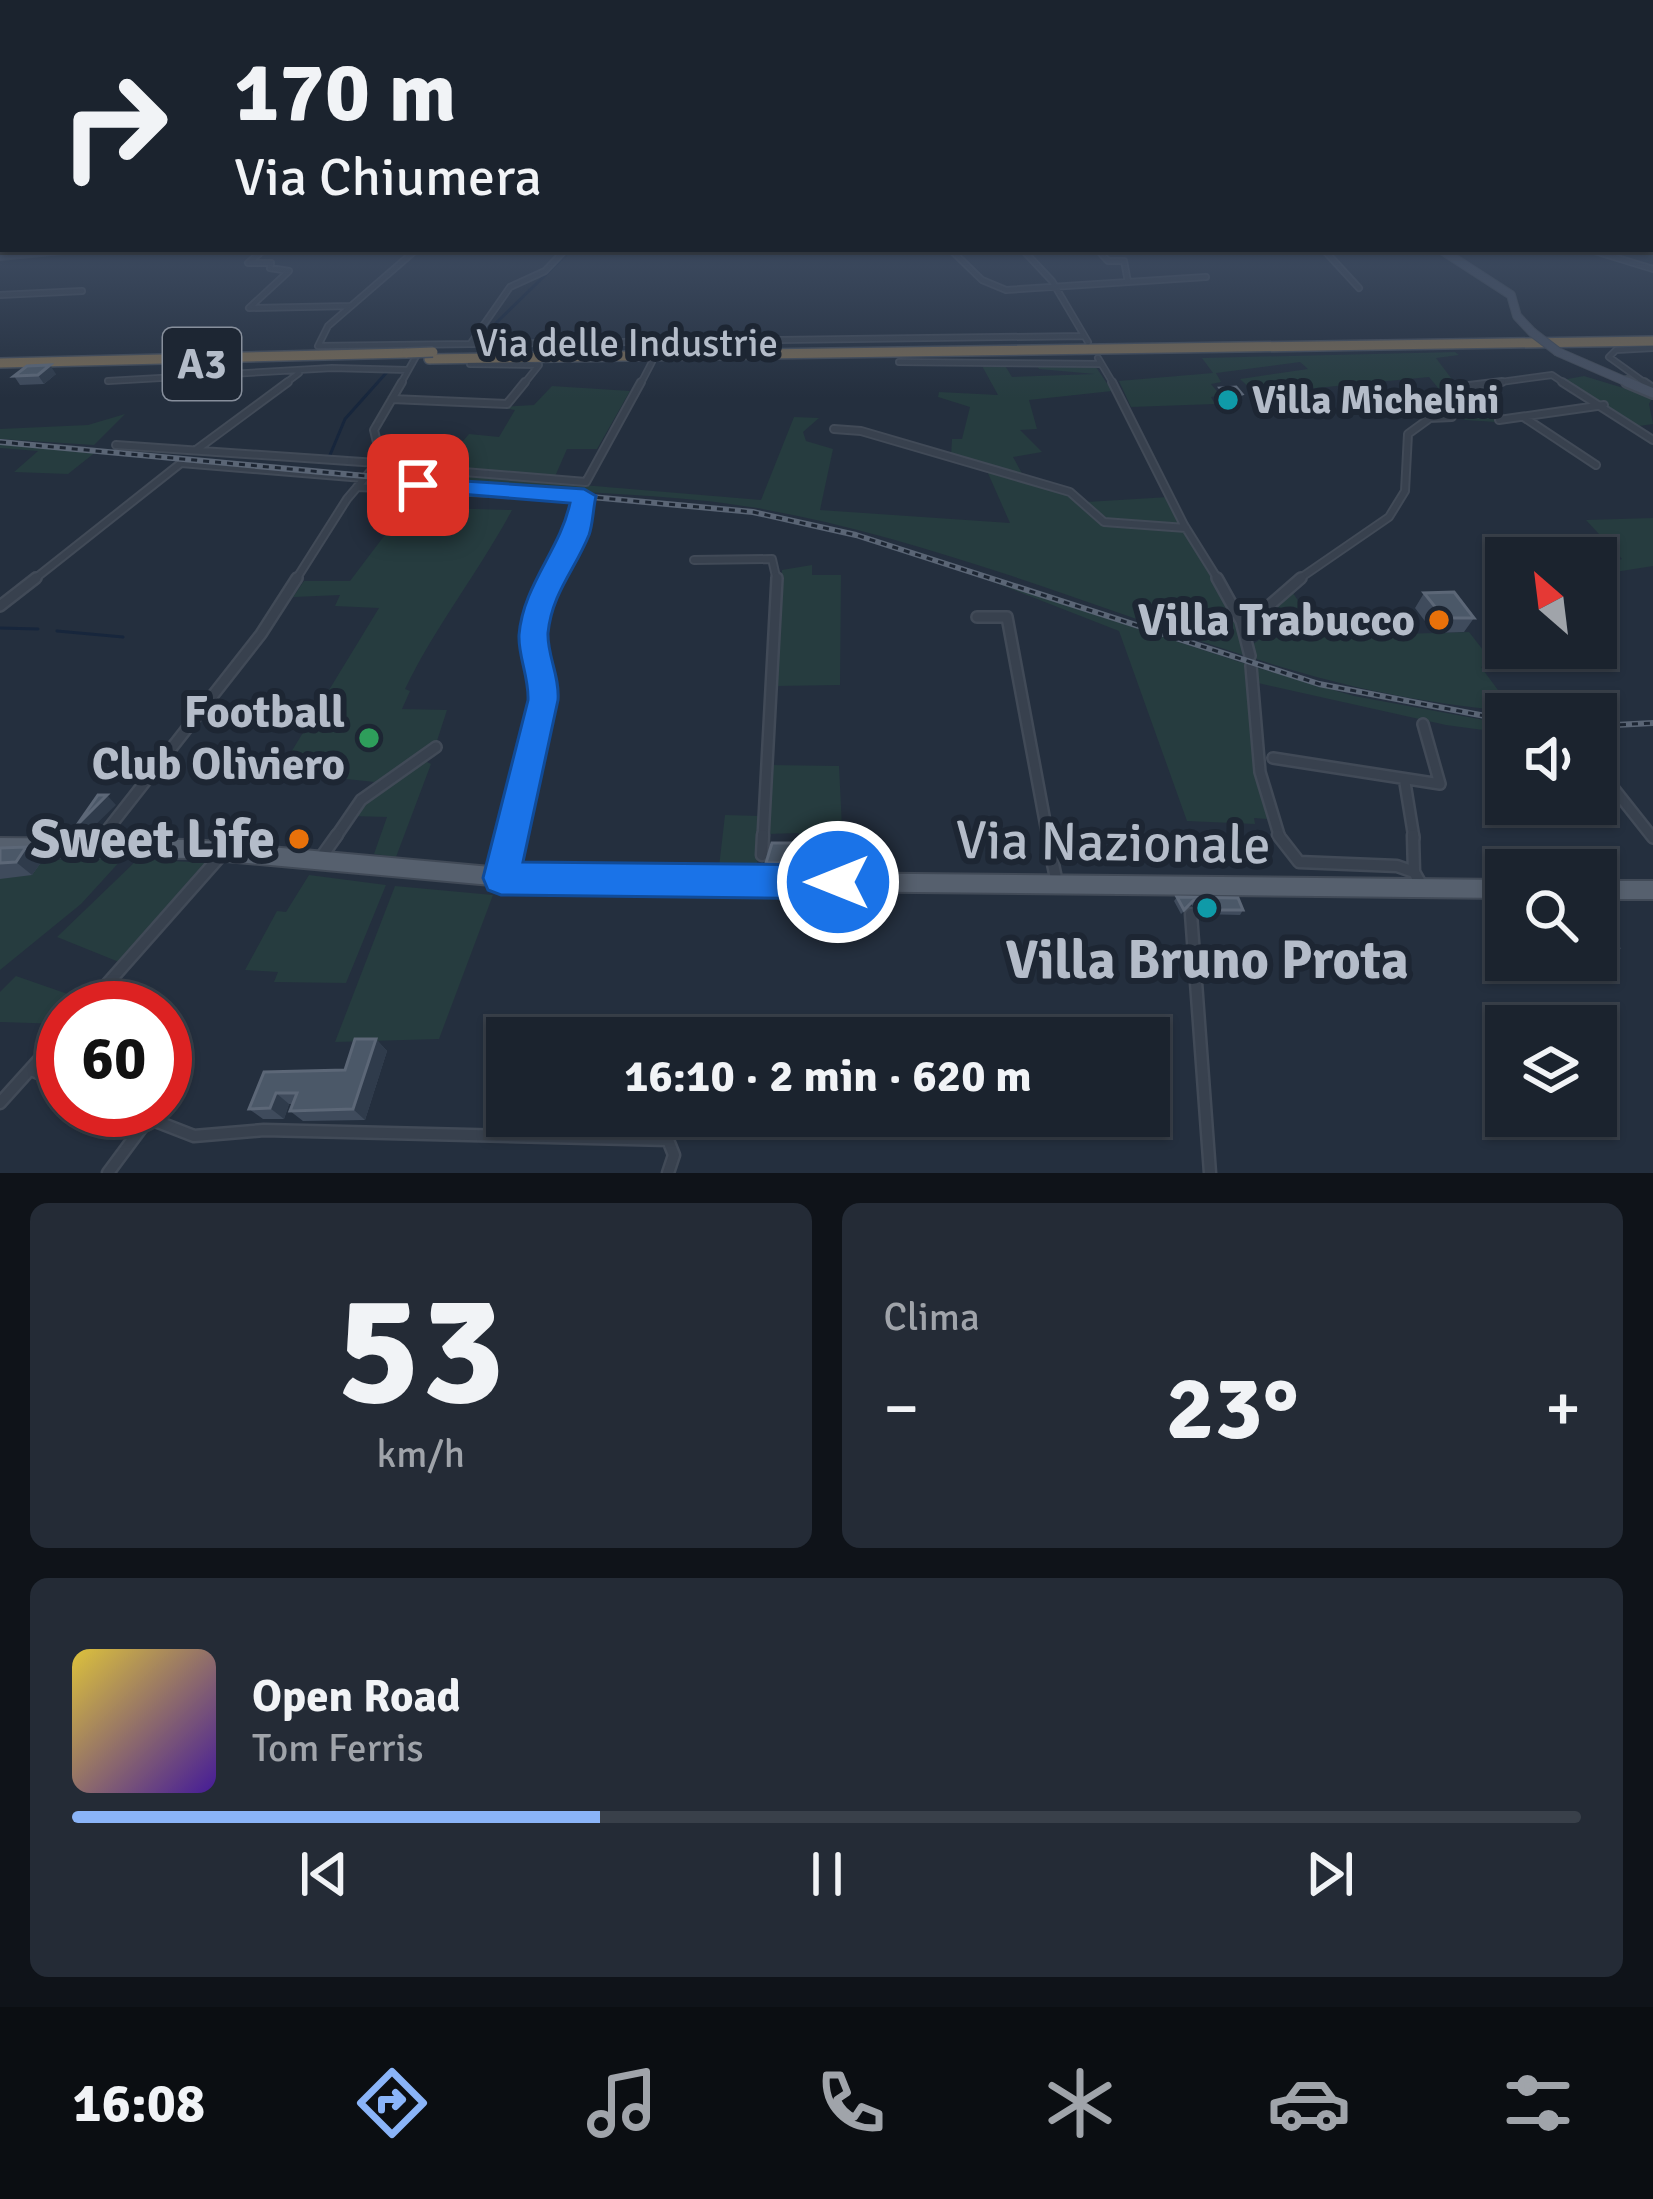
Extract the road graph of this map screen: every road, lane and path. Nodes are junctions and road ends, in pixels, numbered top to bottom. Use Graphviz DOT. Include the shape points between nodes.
graph roads {
  1 [pos="1056,287"];
  2 [pos="271,288"];
  3 [pos="373,288"];
  4 [pos="509,288"];
  5 [pos="1499,288"];
  6 [pos="82,291"];
  7 [pos="0,295"];
  8 [pos="352,306"];
  9 [pos="1653,341"];
  10 [pos="423,344"];
  11 [pos="470,344"];
  12 [pos="406,361"];
  13 [pos="652,362"];
  14 [pos="899,362"];
  15 [pos="470,364"];
  16 [pos="0,367"];
  17 [pos="302,370"];
  18 [pos="108,382"];
  19 [pos="1461,387"];
  20 [pos="1649,389"];
  21 [pos="391,399"];
  22 [pos="1604,405"];
  23 [pos="1452,417"];
  24 [pos="1524,417"];
  25 [pos="1499,420"];
  26 [pos="834,429"];
  27 [pos="1653,440"];
  28 [pos="116,445"];
  29 [pos="194,451"];
  30 [pos="378,464"];
  31 [pos="1596,465"];
  32 [pos="365,478"];
  33 [pos="357,487"];
  34 [pos="1186,528"];
  35 [pos="694,560"];
  36 [pos="0,606"];
  37 [pos="977,617"];
  38 [pos="1247,625"];
  39 [pos="1423,724"];
  40 [pos="436,747"];
  41 [pos="1273,758"];
  42 [pos="1405,783"];
  43 [pos="1617,793"];
  44 [pos="1047,832"];
  45 [pos="1653,838"];
  46 [pos="0,847"];
  47 [pos="94,847"];
  48 [pos="224,852"];
  49 [pos="319,862"];
  50 [pos="1053,864"];
  51 [pos="762,868"];
  52 [pos="501,878"];
  53 [pos="1418,880"];
  54 [pos="1057,884"];
  55 [pos="1485,887"];
  56 [pos="1617,890"];
  57 [pos="1653,890"];
  58 [pos="1189,901"];
  59 [pos="110,981"];
  60 [pos="36,1064"];
  61 [pos="31,1070"];
  62 [pos="36,1072"];
  63 [pos="0,1103"];
  64 [pos="192,1135"];
  65 [pos="135,1137"];
  66 [pos="108,1173"];
  67 [pos="668,1173"];
  68 [pos="1210,1173"];
  1 -- 11 [label="street, Via delle Industrie" via="1086,339"];
  2 -- 8 [label="street" via="249,308"];
  3 -- 8 [label="street"];
  4 -- 11 [label="street"];
  5 -- 20 [label="street, bridge" via="1558,352"];
  6 -- 7 [label="street"];
  8 -- 10 [label="street, Via delle Industrie" via="318,346"];
  9 -- 12 [label="highway, A3, bridge"];
  9 -- 20 [label="street" via="1610,355"];
  10 -- 11 [label="street, Via delle Industrie"];
  10 -- 12 [label="street"];
  12 -- 16 [label="highway, A3"];
  12 -- 17 [label="street"];
  12 -- 21 [label="street"];
  13 -- 30 [label="street" via="586,482"];
  14 -- 34 [label="street" via="1100,361"];
  15 -- 21 [label="street" via="539,365 507,404"];
  17 -- 18 [label="street"];
  17 -- 29 [label="street"];
  19 -- 22 [label="street" via="1552,375"];
  21 -- 30 [label="street" via="374,430 383,454"];
  22 -- 24 [label="street"];
  22 -- 27 [label="street"];
  23 -- 38 [label="street" via="1430,418 1408,434 1409,482 1396,508"];
  24 -- 25 [label="street"];
  24 -- 31 [label="street"];
  26 -- 34 [label="street" via="1070,492 1113,524"];
  28 -- 29 [label="street"];
  29 -- 30 [label="street"];
  30 -- 32 [label="street"];
  32 -- 33 [label="street"];
  32 -- 36 [label="street" via="181,463"];
  33 -- 47 [label="street" via="261,634"];
  33 -- 52 [label="street" via="584,496 576,535 546,582 537,620 543,700"];
  34 -- 38 [label="street"];
  35 -- 51 [label="street" via="752,556 778,567"];
  37 -- 44 [label="street" via="1007,617"];
  38 -- 53 [label="street" via="1276,839 1299,862 1397,866"];
  39 -- 42 [label="street" via="1440,784"];
  40 -- 49 [label="street" via="361,800"];
  41 -- 42 [label="street"];
  42 -- 53 [label="street"];
  43 -- 45 [label="street"];
  46 -- 47 [label="main road, Via Nazionale"];
  47 -- 48 [label="main road, Via Nazionale"];
  48 -- 49 [label="main road, Via Nazionale"];
  48 -- 59 [label="street"];
  49 -- 52 [label="main road, Via Nazionale"];
  50 -- 54 [label="street"];
  51 -- 52 [label="main road, Via Nazionale"];
  51 -- 54 [label="main road, Via Nazionale"];
  53 -- 55 [label="main road, Via Nazionale"];
  53 -- 58 [label="main road, Via Nazionale"];
  54 -- 58 [label="main road, Via Nazionale"];
  56 -- 57 [label="main road"];
  58 -- 68 [label="street"];
  60 -- 61 [label="street"];
  61 -- 62 [label="street"];
  61 -- 63 [label="street"];
  64 -- 67 [label="street" via="668,1140"];
  65 -- 66 [label="street"];
}
